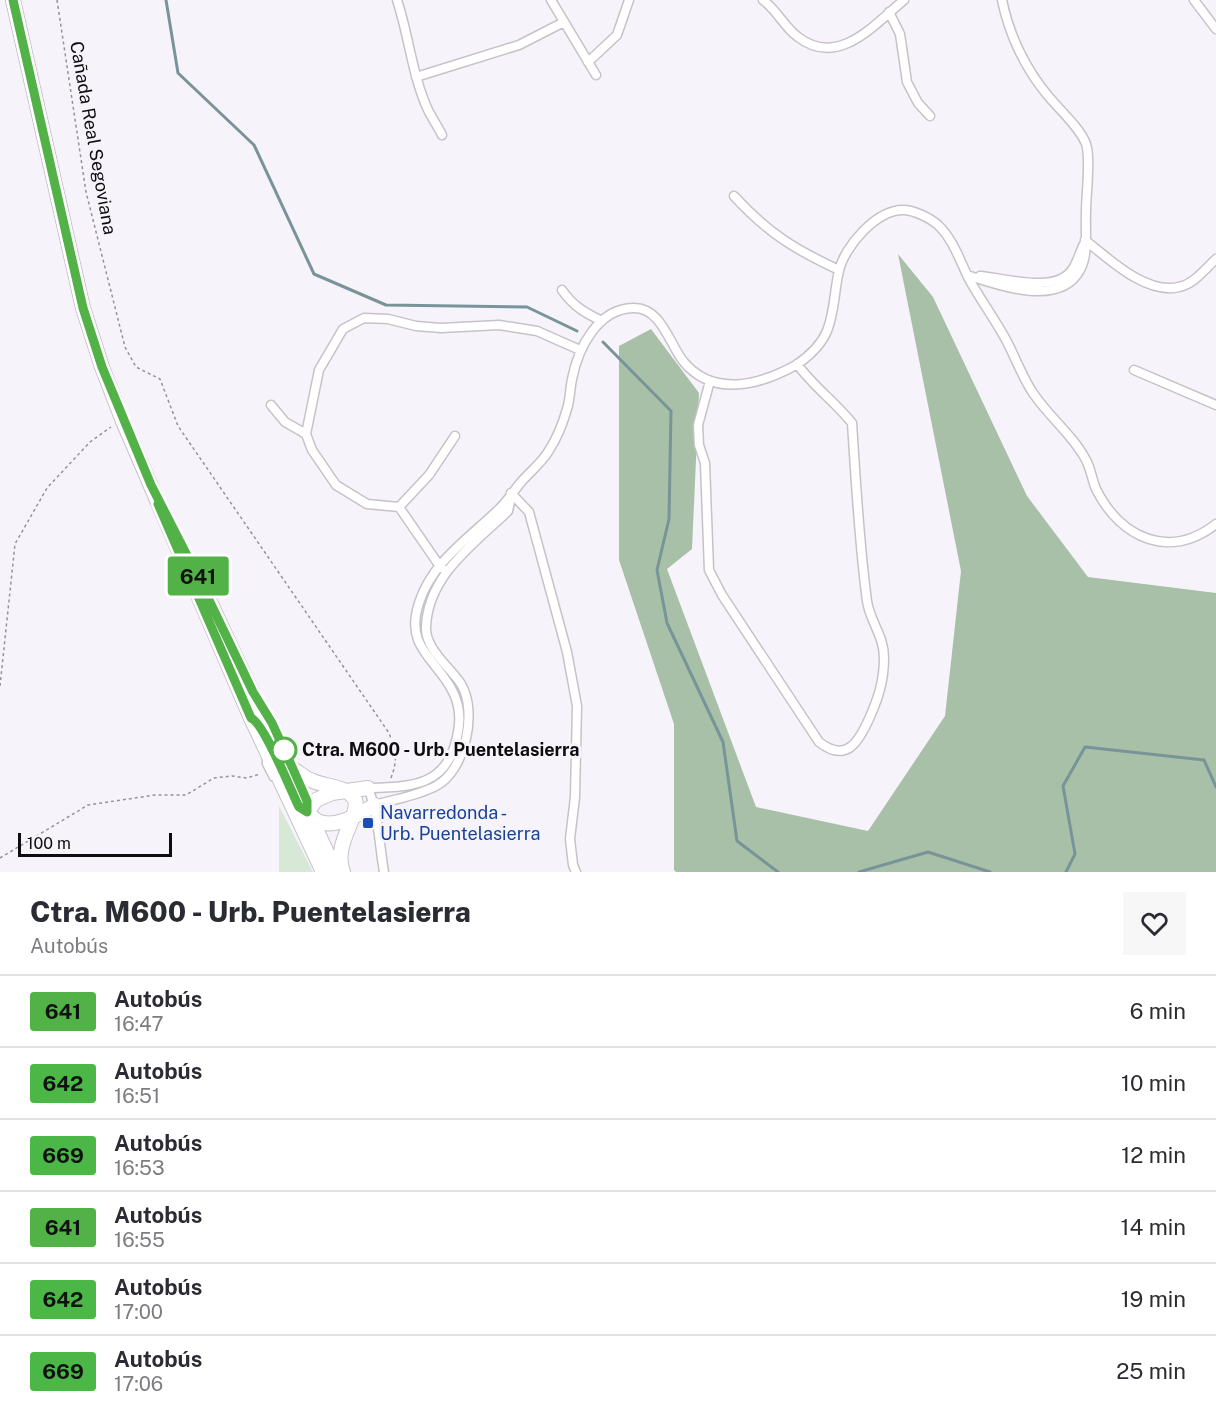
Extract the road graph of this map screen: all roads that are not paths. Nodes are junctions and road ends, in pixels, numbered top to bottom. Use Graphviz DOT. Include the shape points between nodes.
graph roads {
  1 [pos="13,0"];
  2 [pos="397,0"];
  3 [pos="551,0"];
  4 [pos="629,0"];
  5 [pos="763,0"];
  6 [pos="904,0"];
  7 [pos="1002,0"];
  8 [pos="1194,0"];
  9 [pos="889,12"];
  10 [pos="564,22"];
  11 [pos="1216,30"];
  12 [pos="588,62"];
  13 [pos="596,75"];
  14 [pos="416,76"];
  15 [pos="930,116"];
  16 [pos="442,135"];
  17 [pos="734,196"];
  18 [pos="1085,240"];
  19 [pos="1216,259"];
  20 [pos="839,270"];
  21 [pos="967,275"];
  22 [pos="562,290"];
  23 [pos="602,321"];
  24 [pos="580,350"];
  25 [pos="797,364"];
  26 [pos="1134,370"];
  27 [pos="710,381"];
  28 [pos="271,405"];
  29 [pos="1216,405"];
  30 [pos="306,434"];
  31 [pos="455,436"];
  32 [pos="151,485"];
  33 [pos="511,493"];
  34 [pos="399,507"];
  35 [pos="1216,524"];
  36 [pos="442,568"];
  37 [pos="253,692"];
  38 [pos="251,718"];
  39 [pos="265,747"];
  40 [pos="293,769"];
  41 [pos="283,787"];
  42 [pos="368,788"];
  43 [pos="344,790"];
  44 [pos="375,805"];
  45 [pos="307,812"];
  46 [pos="352,817"];
  47 [pos="327,871"];
  48 [pos="343,872"];
  49 [pos="384,872"];
  50 [pos="576,872"];
  1 -- 32 [label="highway" via="83,308 122,419"];
  2 -- 14 [label="street"];
  3 -- 10 [label="street"];
  4 -- 12 [label="street" via="617,35"];
  5 -- 9 [label="street" via="796,37 826,50 867,32"];
  6 -- 9 [label="street"];
  7 -- 18 [label="street" via="1018,51 1086,144"];
  8 -- 11 [label="street"];
  9 -- 15 [label="street" via="900,34 907,82"];
  10 -- 12 [label="street"];
  10 -- 14 [label="street" via="519,45"];
  12 -- 13 [label="street"];
  14 -- 16 [label="street"];
  17 -- 20 [label="street" via="785,242"];
  18 -- 19 [label="street" via="1127,273 1162,287 1179,288 1193,281"];
  18 -- 21 [label="street" via="1080,271 1066,285 1047,292 996,285"];
  20 -- 21 [label="street" via="858,236 874,221 902,210 938,225"];
  20 -- 25 [label="street" via="834,310 826,334"];
  21 -- 35 [label="street" via="1033,393 1086,460 1097,490 1116,518 1140,538 1173,543 1198,536"];
  22 -- 23 [label="street" via="577,308"];
  23 -- 24 [label="street"];
  23 -- 27 [label="street" via="629,308 647,310 655,316 682,359"];
  24 -- 30 [label="street" via="537,331 499,325 416,326 364,318 343,329 319,370"];
  24 -- 33 [label="street" via="568,407 548,454"];
  25 -- 27 [label="street" via="751,383 723,385"];
  25 -- 27 [label="street" via="852,423 859,544 868,608 883,642 882,687 875,708 863,734 843,751 834,751 819,742 722,595 710,570 705,463 698,425"];
  26 -- 29 [label="street"];
  28 -- 30 [label="street" via="285,422"];
  30 -- 34 [label="street" via="336,485 367,504"];
  31 -- 34 [label="street" via="429,475"];
  32 -- 37 [label="highway"];
  32 -- 38 [label="highway"];
  33 -- 36 [label="street" via="508,511"];
  33 -- 50 [label="street" via="529,512 567,652 577,706 570,839"];
  34 -- 36 [label="street"];
  36 -- 42 [label="street" via="426,586 417,607 415,630 422,650 452,688 459,707 455,750 432,779"];
  36 -- 44 [label="street" via="425,630 462,686 468,705 468,729 462,752 449,776 437,786"];
  37 -- 40 [label="highway"];
  37 -- 45 [label="highway"];
  38 -- 39 [label="highway"];
  38 -- 45 [label="highway" via="264,734 299,807"];
  39 -- 41 [label="highway"];
  39 -- 41 [label="lane" via="267,770"];
  40 -- 43 [label="highway" via="312,781"];
  40 -- 45 [label="highway" via="307,801"];
  41 -- 47 [label="highway"];
  42 -- 43 [label="highway"];
  42 -- 44 [label="street"];
  43 -- 45 [label="highway" via="316,800"];
  43 -- 46 [label="highway" via="354,798"];
  44 -- 46 [label="highway"];
  44 -- 49 [label="street"];
  45 -- 46 [label="highway" via="318,822"];
  45 -- 47 [label="highway"];
  46 -- 48 [label="highway" via="341,845"];
}
